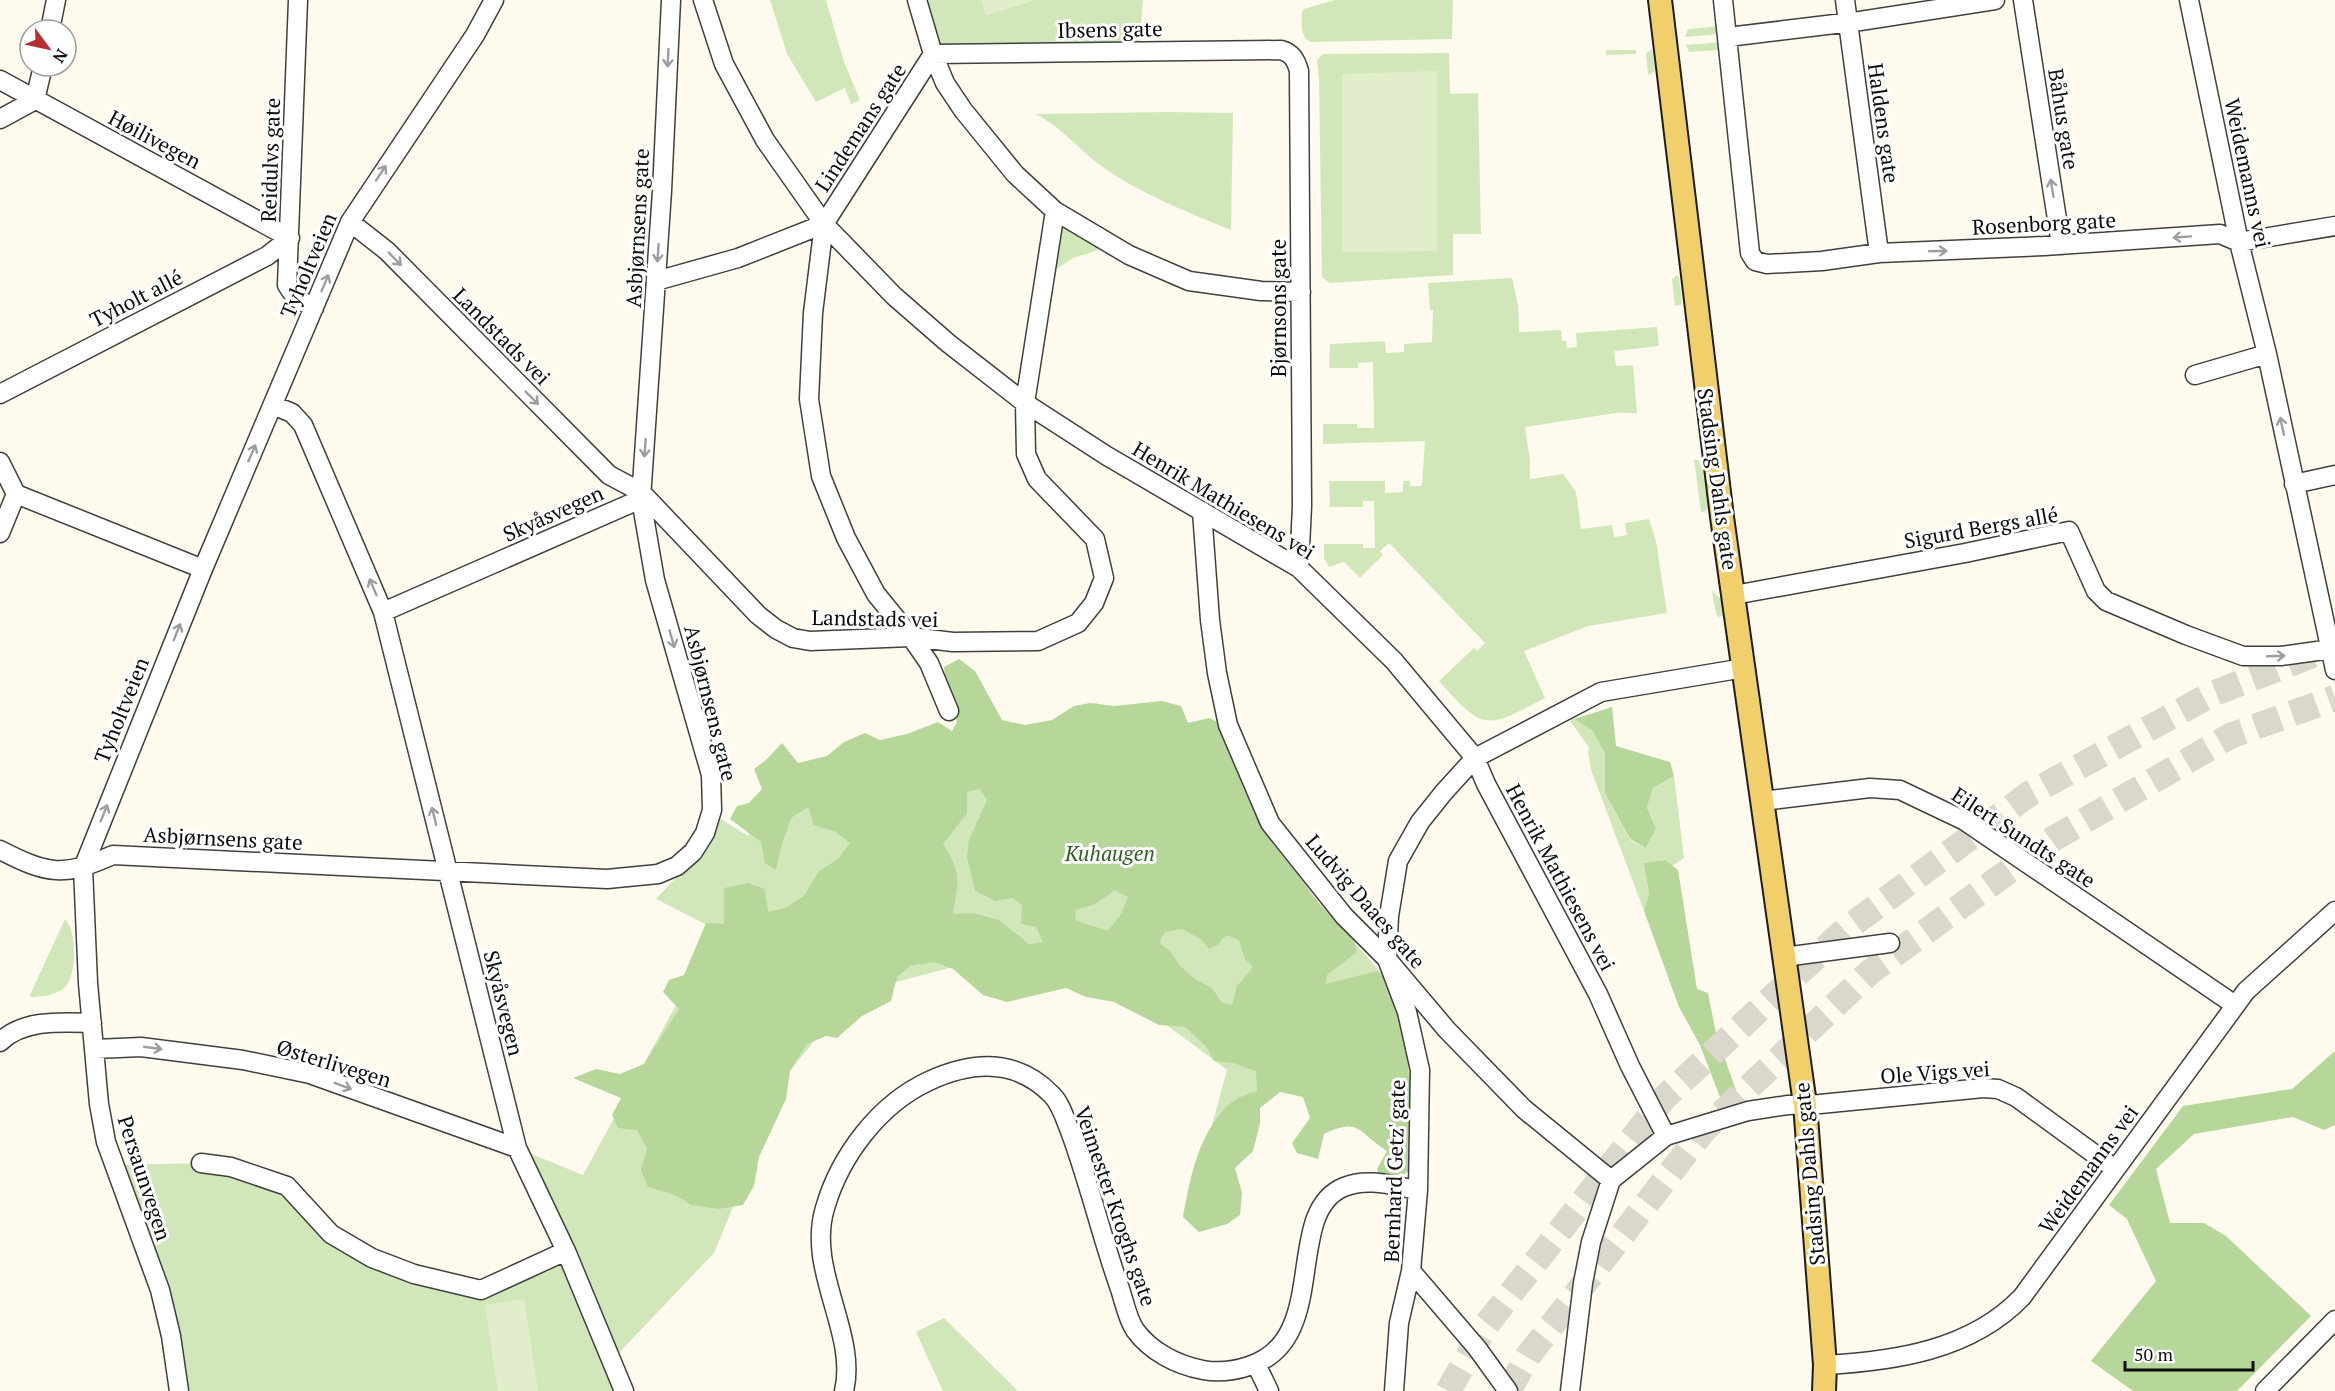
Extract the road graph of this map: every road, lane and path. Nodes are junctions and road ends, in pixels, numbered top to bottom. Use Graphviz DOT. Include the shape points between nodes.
graph roads {
  1 [pos="56,0"];
  2 [pos="298,0"];
  3 [pos="494,0"];
  4 [pos="671,0"];
  5 [pos="703,0"];
  6 [pos="917,0"];
  7 [pos="1660,0"];
  8 [pos="1723,0"];
  9 [pos="1845,0"];
  10 [pos="1995,0"];
  11 [pos="2023,0"];
  12 [pos="2189,0"];
  13 [pos="52,18"];
  14 [pos="1848,22"];
  15 [pos="1728,37"];
  16 [pos="1287,52"];
  17 [pos="933,54"];
  18 [pos="40,78"];
  19 [pos="0,80"];
  20 [pos="35,100"];
  21 [pos="0,119"];
  22 [pos="1055,211"];
  23 [pos="350,222"];
  24 [pos="824,224"];
  25 [pos="2335,226"];
  26 [pos="290,238"];
  27 [pos="2239,242"];
  28 [pos="2061,245"];
  29 [pos="1880,253"];
  30 [pos="656,282"];
  31 [pos="1301,292"];
  32 [pos="314,308"];
  33 [pos="2267,354"];
  34 [pos="2196,375"];
  35 [pos="0,394"];
  36 [pos="1025,403"];
  37 [pos="273,405"];
  38 [pos="0,462"];
  39 [pos="2335,475"];
  40 [pos="2294,484"];
  41 [pos="16,494"];
  42 [pos="641,496"];
  43 [pos="1202,511"];
  44 [pos="0,533"];
  45 [pos="1299,568"];
  46 [pos="203,569"];
  47 [pos="1734,595"];
  48 [pos="383,612"];
  49 [pos="911,637"];
  50 [pos="2331,650"];
  51 [pos="1744,668"];
  52 [pos="2335,670"];
  53 [pos="949,711"];
  54 [pos="1475,758"];
  55 [pos="1763,801"];
  56 [pos="0,850"];
  57 [pos="83,868"];
  58 [pos="448,873"];
  59 [pos="2335,911"];
  60 [pos="1890,943"];
  61 [pos="1784,957"];
  62 [pos="1387,959"];
  63 [pos="2235,1005"];
  64 [pos="92,1023"];
  65 [pos="0,1042"];
  66 [pos="94,1049"];
  67 [pos="1805,1104"];
  68 [pos="1666,1136"];
  69 [pos="517,1148"];
  70 [pos="201,1163"];
  71 [pos="2115,1169"];
  72 [pos="1611,1179"];
  73 [pos="1418,1190"];
  74 [pos="566,1251"];
  75 [pos="1411,1271"];
  76 [pos="2335,1320"];
  77 [pos="1256,1364"];
  78 [pos="1825,1365"];
  79 [pos="179,1391"];
  80 [pos="624,1391"];
  81 [pos="844,1391"];
  82 [pos="1269,1391"];
  83 [pos="1394,1391"];
  84 [pos="1508,1391"];
  85 [pos="1570,1391"];
  86 [pos="1824,1391"];
  87 [pos="2265,1391"];
  1 -- 13 [label="street"];
  2 -- 26 [label="street, Reidulvs gate"];
  23 -- 3 [label="street, Tyholtveien, one-way" via="475,35"];
  4 -- 30 [label="street, Asbjørnsens gate, one-way"];
  5 -- 24 [label="street, Henrik Mathiesens vei" via="724,64 765,140"];
  6 -- 17 [label="street"];
  7 -- 47 [label="main road, Stadsing Dahls gate"];
  8 -- 15 [label="street"];
  9 -- 14 [label="street, Haldens gate"];
  10 -- 14 [label="street"];
  28 -- 11 [label="street, Båhus gate, one-way"];
  12 -- 27 [label="street, Weidemanns vei"];
  14 -- 15 [label="street"];
  14 -- 29 [label="street, Haldens gate"];
  15 -- 29 [label="street, Rosenborg gate" via="1750,253 1755,261 1822,261"];
  16 -- 17 [label="street, Ibsens gate"];
  16 -- 31 [label="street, Bjørnsons gate" via="1296,60 1299,71"];
  17 -- 22 [label="street" via="945,83 993,150"];
  17 -- 24 [label="street, Lindemans gate"];
  18 -- 20 [label="street"];
  19 -- 20 [label="street, Høilivegen"];
  20 -- 21 [label="street"];
  20 -- 26 [label="street, Høilivegen"];
  22 -- 31 [label="street" via="1129,255 1189,281"];
  22 -- 36 [label="street, Landstads vei"];
  32 -- 23 [label="street, Tyholtveien, one-way"];
  23 -- 42 [label="street, Landstads vei, one-way" via="387,251 609,475"];
  24 -- 30 [label="street, Lindemans gate" via="738,258"];
  24 -- 36 [label="street, Henrik Mathiesens vei" via="894,296"];
  24 -- 49 [label="street, Lindemans gate" via="813,313 809,399 821,476 846,538 876,594"];
  25 -- 27 [label="street, Rosenborg gate"];
  26 -- 32 [label="street, Reidulvs gate" via="287,285 294,297"];
  26 -- 35 [label="street, Tyholt allé" via="267,256"];
  27 -- 28 [label="street, Rosenborg gate, one-way" via="2220,234"];
  27 -- 33 [label="street, Weidemanns vei"];
  29 -- 28 [label="street, Rosenborg gate, one-way"];
  30 -- 42 [label="street, Asbjørnsens gate, one-way"];
  31 -- 45 [label="street, Bjørnsons gate"];
  32 -- 37 [label="street, Tyholtveien"];
  33 -- 34 [label="street"];
  40 -- 33 [label="street, Weidemanns vei, one-way"];
  36 -- 43 [label="street, Henrik Mathiesens vei"];
  36 -- 49 [label="street, Landstads vei" via="1026,454 1037,479 1095,539 1104,578 1094,603 1077,623 1038,641 953,642"];
  46 -- 37 [label="street, Tyholtveien, one-way"];
  48 -- 37 [label="street, Skyåsvegen, one-way" via="303,425 292,413"];
  38 -- 41 [label="street"];
  39 -- 40 [label="street"];
  40 -- 50 [label="street, Weidemanns vei"];
  41 -- 44 [label="street"];
  41 -- 46 [label="street"];
  42 -- 48 [label="street, Skyåsvegen"];
  42 -- 49 [label="street, Landstads vei" via="758,615 793,638 810,641"];
  42 -- 58 [label="street, Asbjørnsens gate, one-way" via="655,580 711,775 712,810 705,833 693,852 677,866 658,874 607,879"];
  43 -- 45 [label="street, Henrik Mathiesens vei"];
  43 -- 62 [label="street, Ludvig Daaes gate" via="1210,620 1228,725 1270,823 1344,916"];
  45 -- 54 [label="street, Henrik Mathiesens vei" via="1394,661"];
  57 -- 46 [label="street, Tyholtveien, one-way"];
  47 -- 50 [label="street, Sigurd Bergs allé, one-way" via="2069,531 2096,591 2106,601 2243,656"];
  47 -- 51 [label="main road, Stadsing Dahls gate"];
  58 -- 48 [label="street, Skyåsvegen, one-way"];
  49 -- 53 [label="street, Lindemans gate" via="929,663"];
  50 -- 52 [label="street, Weidemanns vei"];
  51 -- 54 [label="street" via="1601,692"];
  51 -- 55 [label="main road, Stadsing Dahls gate"];
  54 -- 62 [label="street" via="1420,822 1398,861"];
  54 -- 68 [label="street, Henrik Mathiesens vei" via="1598,994"];
  55 -- 61 [label="main road, Stadsing Dahls gate"];
  55 -- 63 [label="street, Eilert Sundts gate" via="1870,788 1900,790 1965,821"];
  56 -- 57 [label="street, Asbjørnsens gate" via="45,868 64,872"];
  57 -- 58 [label="street, Asbjørnsens gate" via="113,855"];
  57 -- 64 [label="street, Persaunvegen"];
  58 -- 69 [label="street, Skyåsvegen"];
  59 -- 63 [label="street, Weidemanns vei"];
  60 -- 61 [label="street"];
  61 -- 67 [label="main road, Stadsing Dahls gate"];
  62 -- 72 [label="street, Ludvig Daaes gate" via="1447,1030 1524,1109"];
  62 -- 73 [label="street, Bernhard Getz' gate" via="1407,1012 1420,1070"];
  63 -- 71 [label="street, Weidemanns vei"];
  64 -- 65 [label="street" via="24,1027"];
  64 -- 66 [label="street, Persaunvegen"];
  66 -- 69 [label="street, Østerlivegen, one-way" via="141,1047 243,1060 310,1074"];
  66 -- 79 [label="street, Persaunvegen" via="106,1142 160,1290"];
  67 -- 68 [label="street, Ole Vigs vei" via="1748,1111"];
  67 -- 71 [label="street, Ole Vigs vei" via="1998,1089 2016,1097"];
  67 -- 78 [label="main road, Stadsing Dahls gate"];
  68 -- 72 [label="street"];
  69 -- 74 [label="street, Skyåsvegen"];
  70 -- 74 [label="street" via="231,1167 287,1186 331,1234 372,1258 481,1290"];
  71 -- 78 [label="street, Weidemanns vei" via="2022,1297 1993,1323 1947,1345 1912,1356"];
  72 -- 85 [label="street" via="1583,1283"];
  73 -- 75 [label="street, Bernhard Getz' gate"];
  73 -- 77 [label="street, Veimester Kroghs gate" via="1361,1182 1342,1187 1330,1196 1313,1229 1298,1311 1288,1335 1274,1353"];
  74 -- 80 [label="street, Skyåsvegen"];
  75 -- 83 [label="street" via="1399,1323"];
  75 -- 84 [label="street, Bernhard Getz' gate"];
  76 -- 87 [label="street"];
  77 -- 81 [label="street, Veimester Kroghs gate" via="1233,1371 1205,1370 1177,1363 1150,1347 1133,1327 1061,1108 1032,1079 1008,1068 979,1066 927,1082 902,1097 860,1139 833,1186 820,1235 845,1357"];
  77 -- 82 [label="street"];
  78 -- 86 [label="main road, Stadsing Dahls gate"];
}
